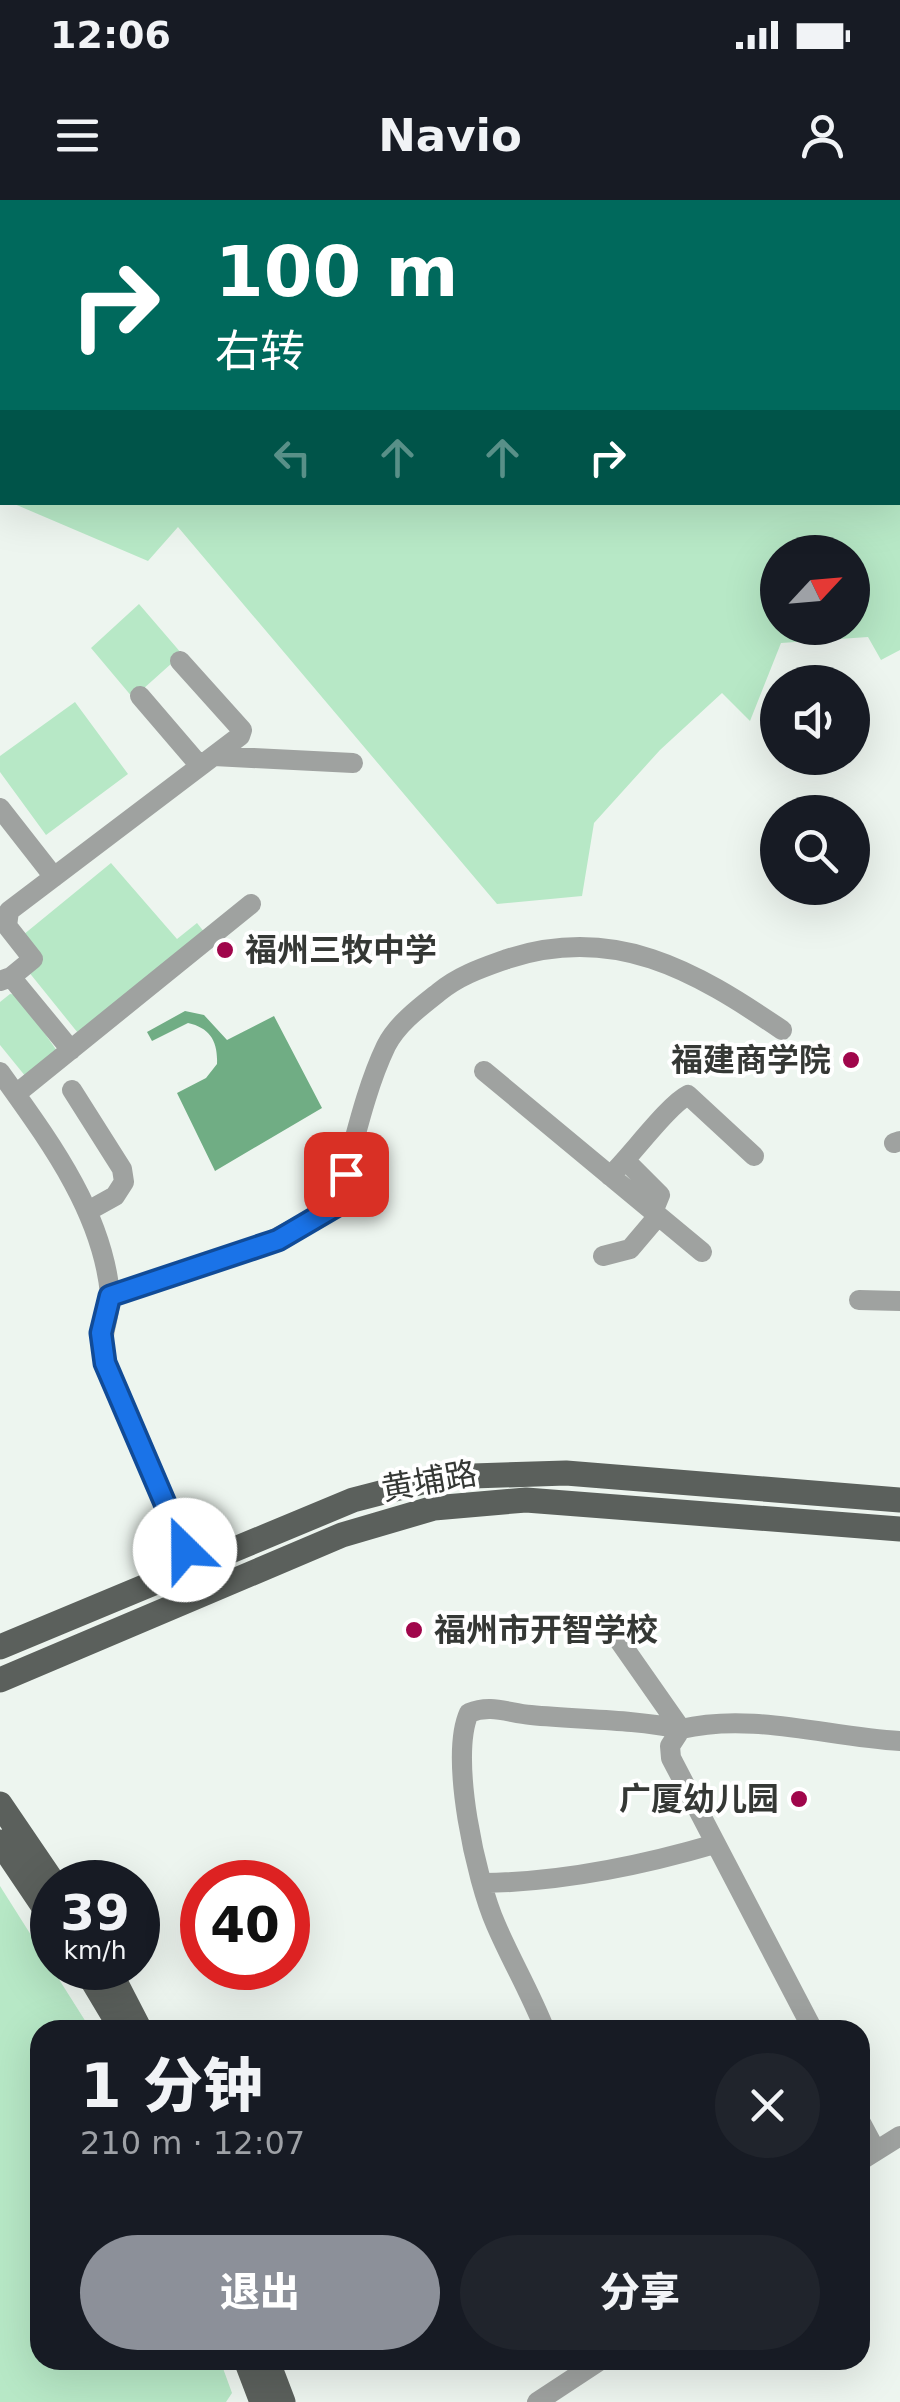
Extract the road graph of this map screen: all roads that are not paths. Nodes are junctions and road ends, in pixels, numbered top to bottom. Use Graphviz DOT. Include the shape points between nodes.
graph roads {
  1 [pos="180,661"];
  2 [pos="140,696"];
  3 [pos="207,761"];
  4 [pos="352,763"];
  5 [pos="0,808"];
  6 [pos="54,877"];
  7 [pos="251,904"];
  8 [pos="6,979"];
  9 [pos="782,1030"];
  10 [pos="71,1050"];
  11 [pos="484,1071"];
  12 [pos="0,1072"];
  13 [pos="72,1090"];
  14 [pos="16,1094"];
  15 [pos="754,1156"];
  16 [pos="618,1169"];
  17 [pos="88,1211"];
  18 [pos="656,1214"];
  19 [pos="702,1252"];
  20 [pos="603,1256"];
  21 [pos="110,1296"];
  22 [pos="858,1300"];
  23 [pos="900,1300"];
  24 [pos="900,1500"];
  25 [pos="900,1530"];
  26 [pos="194,1568"];
  27 [pos="618,1639"];
  28 [pos="0,1646"];
  29 [pos="0,1680"];
  30 [pos="680,1729"];
  31 [pos="900,1740"];
  32 [pos="0,1804"];
  33 [pos="0,1842"];
  34 [pos="715,1844"];
  35 [pos="38,1860"];
  36 [pos="483,1883"];
  37 [pos="30,1887"];
  38 [pos="98,1990"];
  39 [pos="119,1990"];
  40 [pos="116,2020"];
  41 [pos="135,2020"];
  42 [pos="541,2020"];
  43 [pos="808,2020"];
  44 [pos="900,2136"];
  45 [pos="870,2155"];
  46 [pos="250,2370"];
  47 [pos="271,2370"];
  48 [pos="586,2370"];
  49 [pos="262,2402"];
  50 [pos="283,2402"];
  51 [pos="537,2402"];
  1 -- 3 [label="street" via="242,730"];
  2 -- 3 [label="street"];
  3 -- 4 [label="street"];
  3 -- 6 [label="street"];
  5 -- 6 [label="street"];
  6 -- 8 [label="street" via="9,911 7,926 33,959"];
  7 -- 10 [label="street"];
  8 -- 10 [label="street"];
  9 -- 21 [label="street" via="683,971 606,947 559,945 464,974 408,1018 385,1047 336,1206 278,1240"];
  10 -- 14 [label="street"];
  11 -- 16 [label="street"];
  12 -- 14 [label="street"];
  13 -- 17 [label="street" via="124,1182 115,1196"];
  14 -- 17 [label="street"];
  15 -- 16 [label="street" via="688,1094"];
  16 -- 18 [label="street"];
  17 -- 21 [label="street"];
  18 -- 19 [label="street"];
  18 -- 20 [label="street" via="630,1250"];
  21 -- 26 [label="street" via="101,1333 105,1363"];
  22 -- 23 [label="street"];
  24 -- 26 [label="main road, 黄埔路" via="566,1473 474,1473 382,1490"];
  25 -- 29 [label="main road, 黄埔路" via="526,1500 434,1508 342,1535"];
  26 -- 28 [label="main road, 黄埔路"];
  27 -- 30 [label="street"];
  30 -- 31 [label="street" via="766,1725"];
  30 -- 34 [label="street" via="671,1758"];
  30 -- 36 [label="street" via="490,1707 469,1714 462,1752"];
  32 -- 35 [label="main road"];
  33 -- 37 [label="main road"];
  34 -- 36 [label="street" via="611,1870"];
  34 -- 43 [label="street"];
  36 -- 42 [label="street"];
  38 -- 40 [label="main road"];
  39 -- 41 [label="main road"];
  44 -- 45 [label="street"];
  46 -- 49 [label="main road"];
  47 -- 50 [label="main road"];
  48 -- 51 [label="street"];
}
